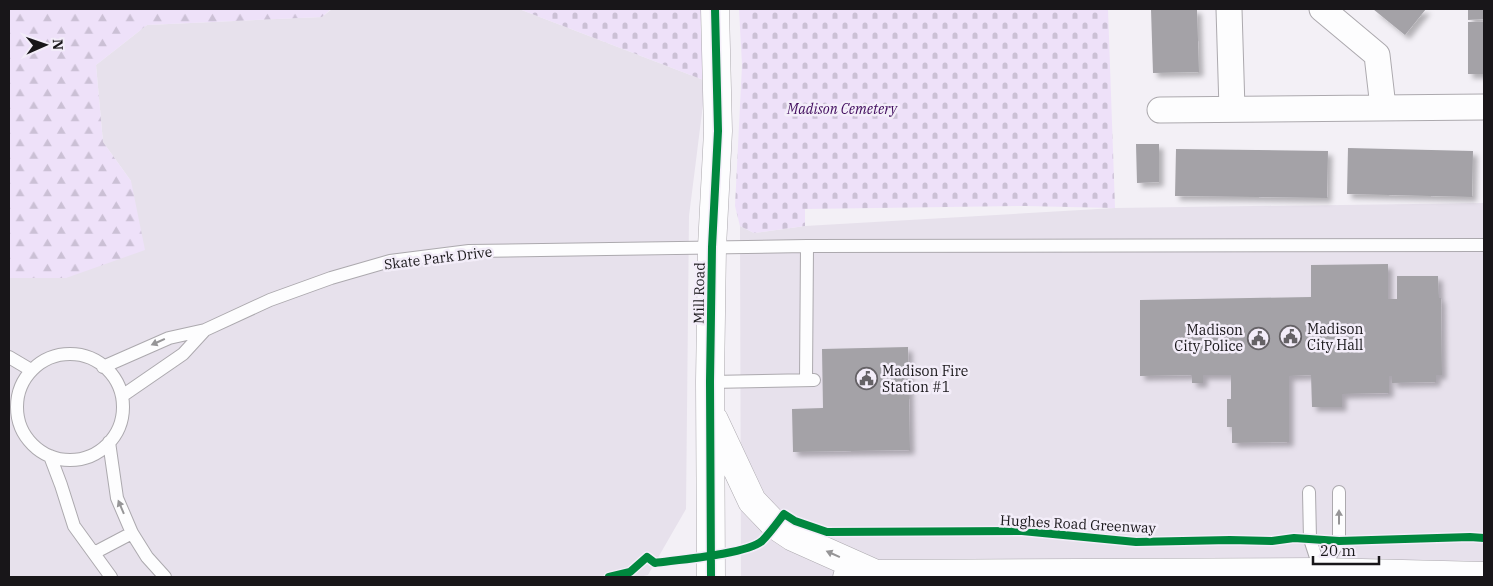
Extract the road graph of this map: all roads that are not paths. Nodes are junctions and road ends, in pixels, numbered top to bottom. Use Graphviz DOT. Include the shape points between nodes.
graph roads {
  1 [pos="716,9"];
  2 [pos="1230,9"];
  3 [pos="1322,9"];
  4 [pos="1383,107"];
  5 [pos="1484,107"];
  6 [pos="1232,109"];
  7 [pos="1160,110"];
  8 [pos="1484,245"];
  9 [pos="806,246"];
  10 [pos="712,247"];
  11 [pos="205,330"];
  12 [pos="9,357"];
  13 [pos="103,367"];
  14 [pos="31,370"];
  15 [pos="710,382"];
  16 [pos="122,396"];
  17 [pos="710,411"];
  18 [pos="109,442"];
  19 [pos="50,456"];
  20 [pos="1309,492"];
  21 [pos="1339,492"];
  22 [pos="132,533"];
  23 [pos="94,553"];
  24 [pos="890,575"];
  25 [pos="1086,575"];
  26 [pos="1321,575"];
  27 [pos="1484,576"];
  28 [pos="111,577"];
  29 [pos="165,577"];
  30 [pos="711,577"];
  31 [pos="848,577"];
  1 -- 10 [label="street, Mill Road" via="718,131"];
  2 -- 6 [label="street"];
  3 -- 4 [label="street" via="1377,55"];
  4 -- 5 [label="street"];
  4 -- 6 [label="street"];
  6 -- 7 [label="street"];
  8 -- 9 [label="lane, Skate Park Drive"];
  9 -- 10 [label="lane, Skate Park Drive"];
  9 -- 15 [label="lane" via="810,380"];
  10 -- 11 [label="lane, Skate Park Drive" via="469,251 390,261 270,300"];
  10 -- 15 [label="street, Mill Road"];
  11 -- 13 [label="lane, Skate Park Drive, one-way" via="169,338"];
  11 -- 16 [label="lane, Skate Park Drive" via="183,354"];
  12 -- 14 [label="lane"];
  13 -- 14 [label="lane" via="79,355 58,355"];
  13 -- 16 [label="lane" via="114,377"];
  14 -- 19 [label="lane" via="17,398 18,419 26,438"];
  15 -- 17 [label="street, Mill Road"];
  16 -- 18 [label="lane" via="122,417 115,436"];
  24 -- 17 [label="street, one-way" via="793,537 775,525 752,501"];
  17 -- 30 [label="street, Mill Road"];
  18 -- 19 [label="lane" via="100,451 81,460 60,460"];
  22 -- 18 [label="lane, one-way" via="117,498"];
  19 -- 23 [label="lane" via="74,526"];
  20 -- 26 [label="lane" via="1310,539"];
  26 -- 21 [label="lane, one-way" via="1339,540"];
  22 -- 23 [label="lane"];
  22 -- 29 [label="lane"];
  23 -- 28 [label="lane"];
  24 -- 25 [label="street"];
  24 -- 31 [label="street"];
  25 -- 26 [label="street"];
  26 -- 27 [label="street"];
}
